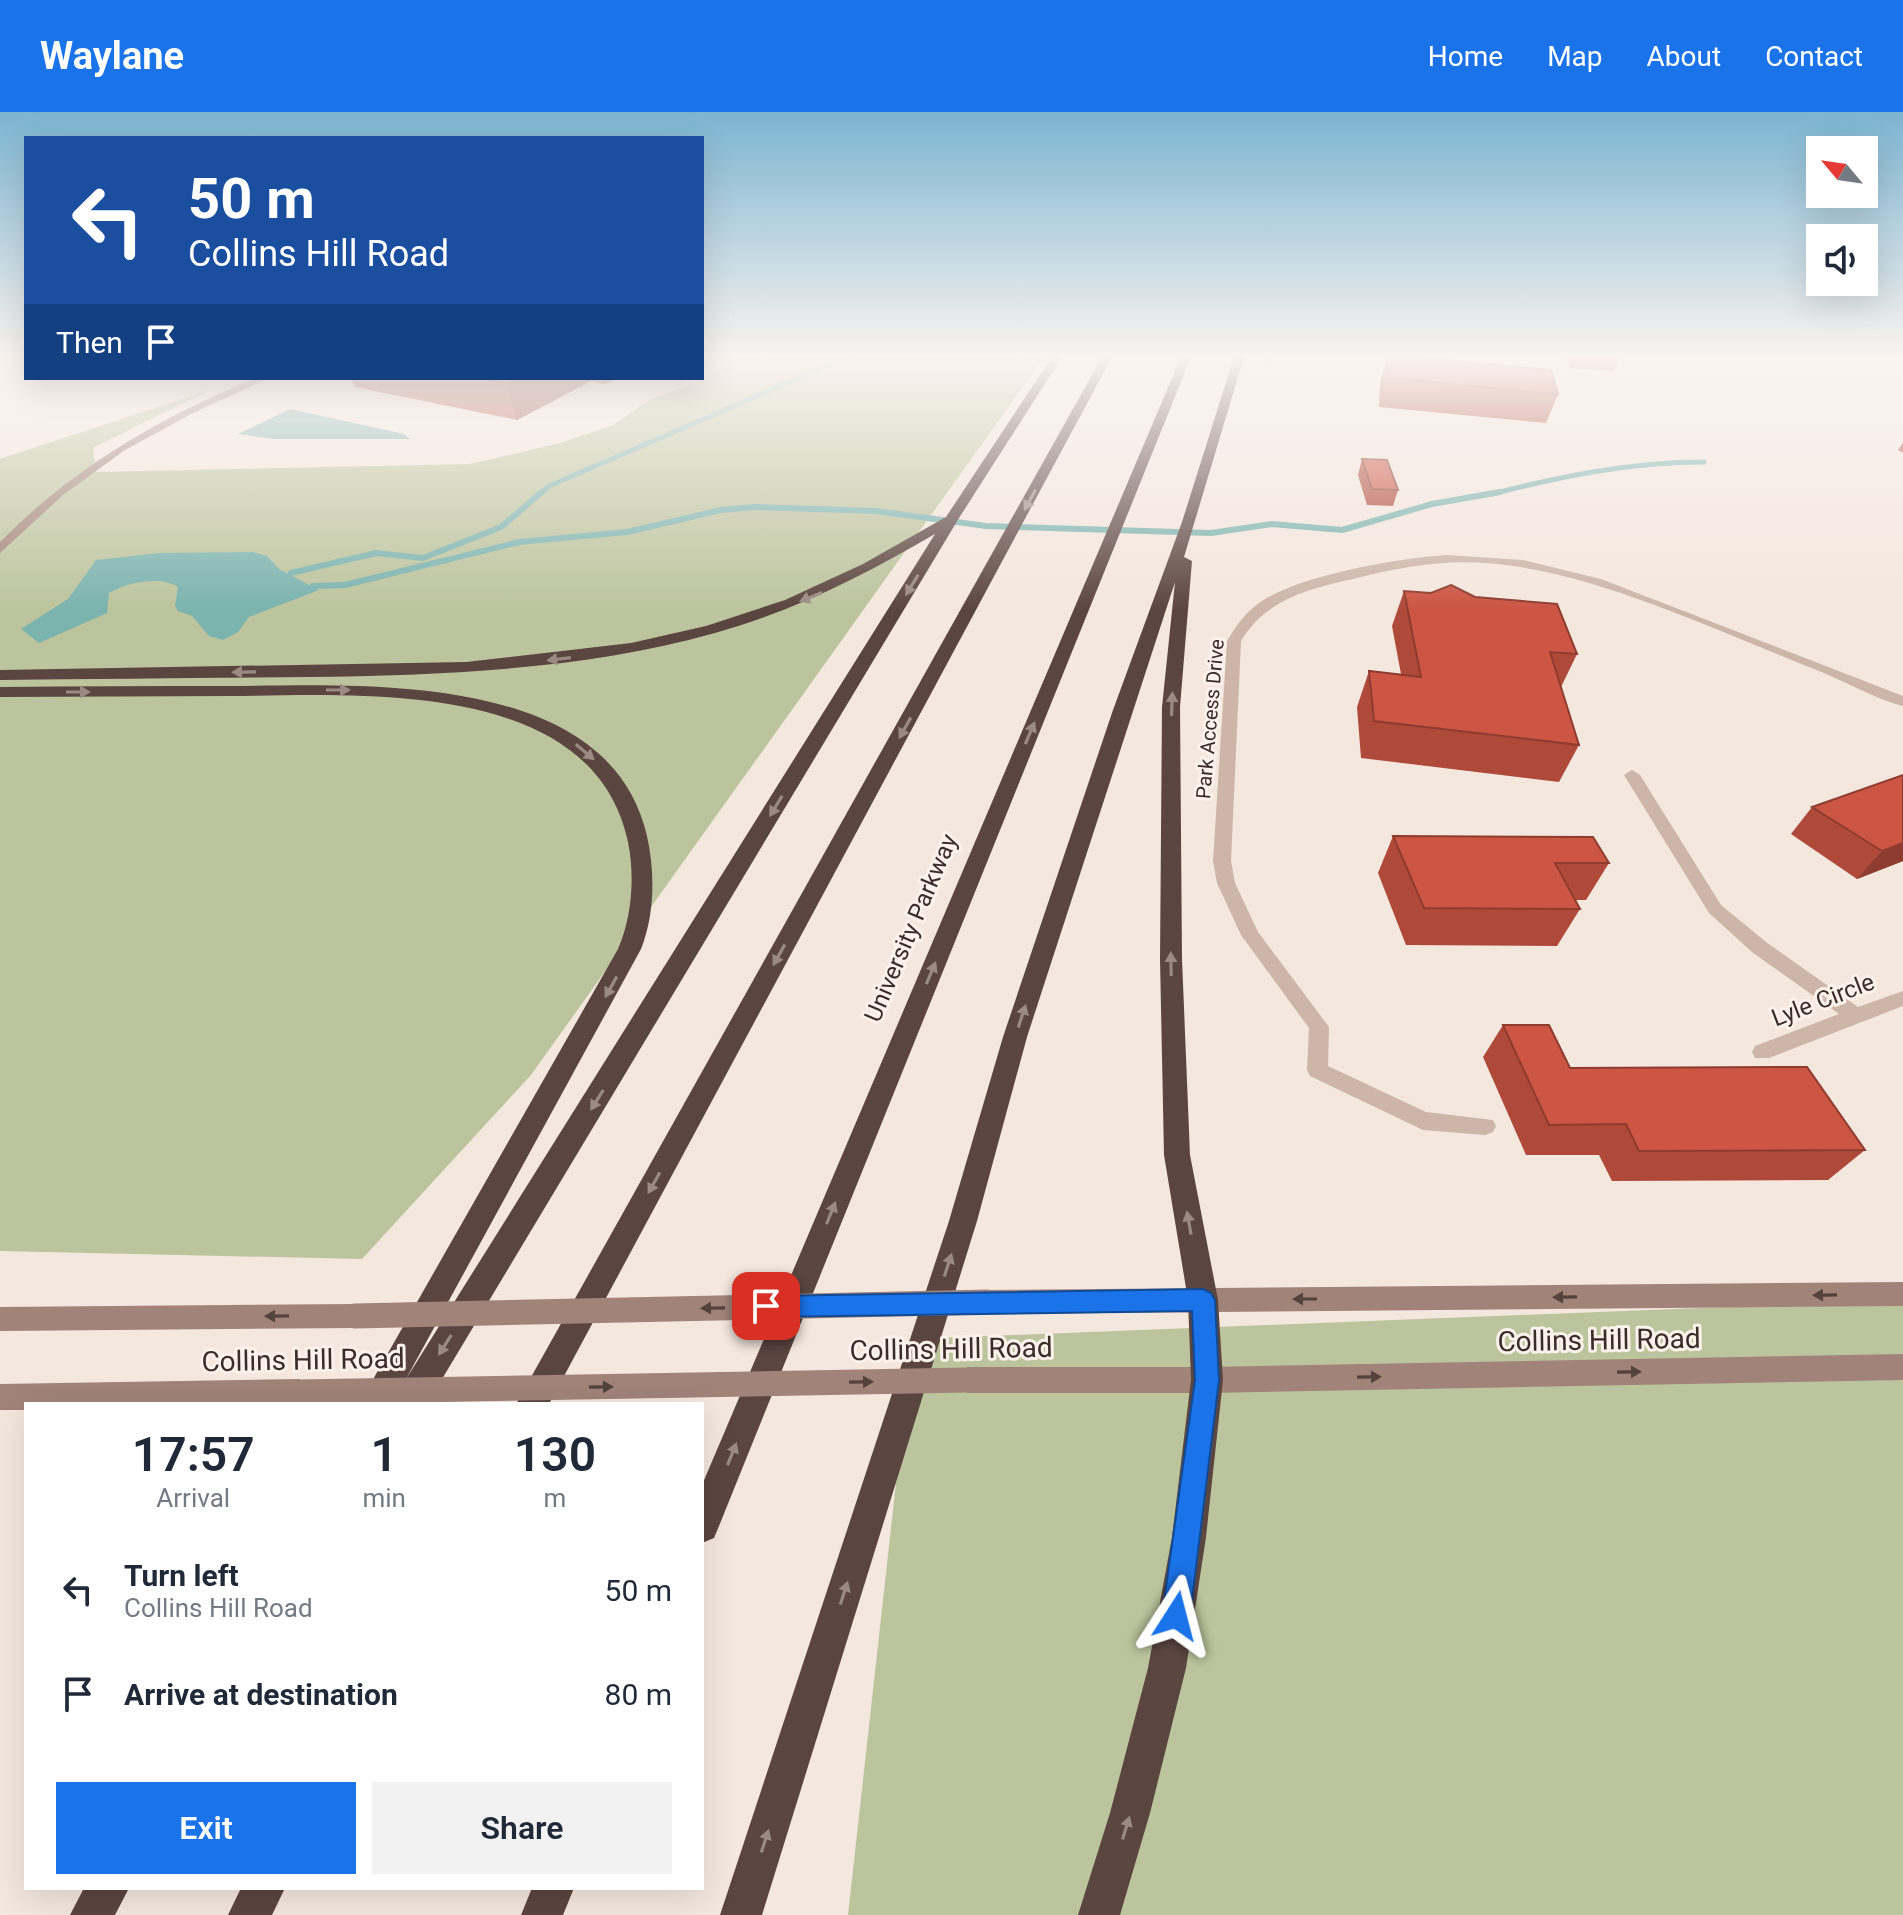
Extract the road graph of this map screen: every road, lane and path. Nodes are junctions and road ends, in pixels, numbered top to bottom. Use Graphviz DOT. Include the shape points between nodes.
graph roads {
  1 [pos="132,441"];
  2 [pos="1002,441"];
  3 [pos="1061,441"];
  4 [pos="1151,441"];
  5 [pos="1214,441"];
  6 [pos="952,518"];
  7 [pos="1189,522"];
  8 [pos="0,549"];
  9 [pos="0,675"];
  10 [pos="0,692"];
  11 [pos="1903,702"];
  12 [pos="1632,775"];
  13 [pos="1903,998"];
  14 [pos="1853,1014"];
  15 [pos="1762,1052"];
  16 [pos="1485,1126"];
  17 [pos="1903,1294"];
  18 [pos="1203,1300"];
  19 [pos="0,1319"];
  20 [pos="1903,1367"];
  21 [pos="1207,1380"];
  22 [pos="0,1397"];
  23 [pos="376,1402"];
  24 [pos="410,1402"];
  25 [pos="533,1402"];
  26 [pos="704,1521"];
  27 [pos="104,1890"];
  28 [pos="263,1890"];
  29 [pos="552,1890"];
  30 [pos="89,1915"];
  31 [pos="249,1915"];
  32 [pos="542,1915"];
  33 [pos="741,1915"];
  34 [pos="1099,1915"];
  1 -- 8 [label="street" via="87,467 29,516"];
  2 -- 6 [label="highway"];
  3 -- 25 [label="highway, one-way"];
  26 -- 4 [label="highway, University Parkway, one-way"];
  5 -- 7 [label="highway"];
  6 -- 9 [label="highway, one-way" via="825,591 739,623 636,648 431,670"];
  6 -- 24 [label="highway, one-way"];
  18 -- 7 [label="highway, one-way" via="1177,1155 1171,959 1171,707"];
  33 -- 7 [label="highway, one-way" via="963,1221 1015,1037"];
  10 -- 23 [label="highway, one-way" via="379,690 438,695 494,707 559,733 584,750 624,796 643,852 638,926 623,962"];
  11 -- 16 [label="street, Park Access Drive" via="1616,588 1519,562 1457,558 1397,565 1291,590 1248,617 1234,641 1224,819 1222,861 1234,904 1250,935 1319,1027 1317,1070 1423,1121"];
  12 -- 14 [label="street" via="1715,909"];
  13 -- 14 [label="street, Lyle Circle"];
  14 -- 15 [label="street, Lyle Circle"];
  17 -- 18 [label="street, Collins Hill Road, one-way"];
  18 -- 19 [label="street, Collins Hill Road, one-way, bridge"];
  18 -- 21 [label="highway"];
  21 -- 20 [label="street, Collins Hill Road, one-way"];
  22 -- 21 [label="street, Collins Hill Road, one-way, bridge"];
  34 -- 21 [label="highway, one-way" via="1167,1668"];
  27 -- 30 [label="highway"];
  28 -- 31 [label="highway"];
  29 -- 32 [label="highway"];
}
